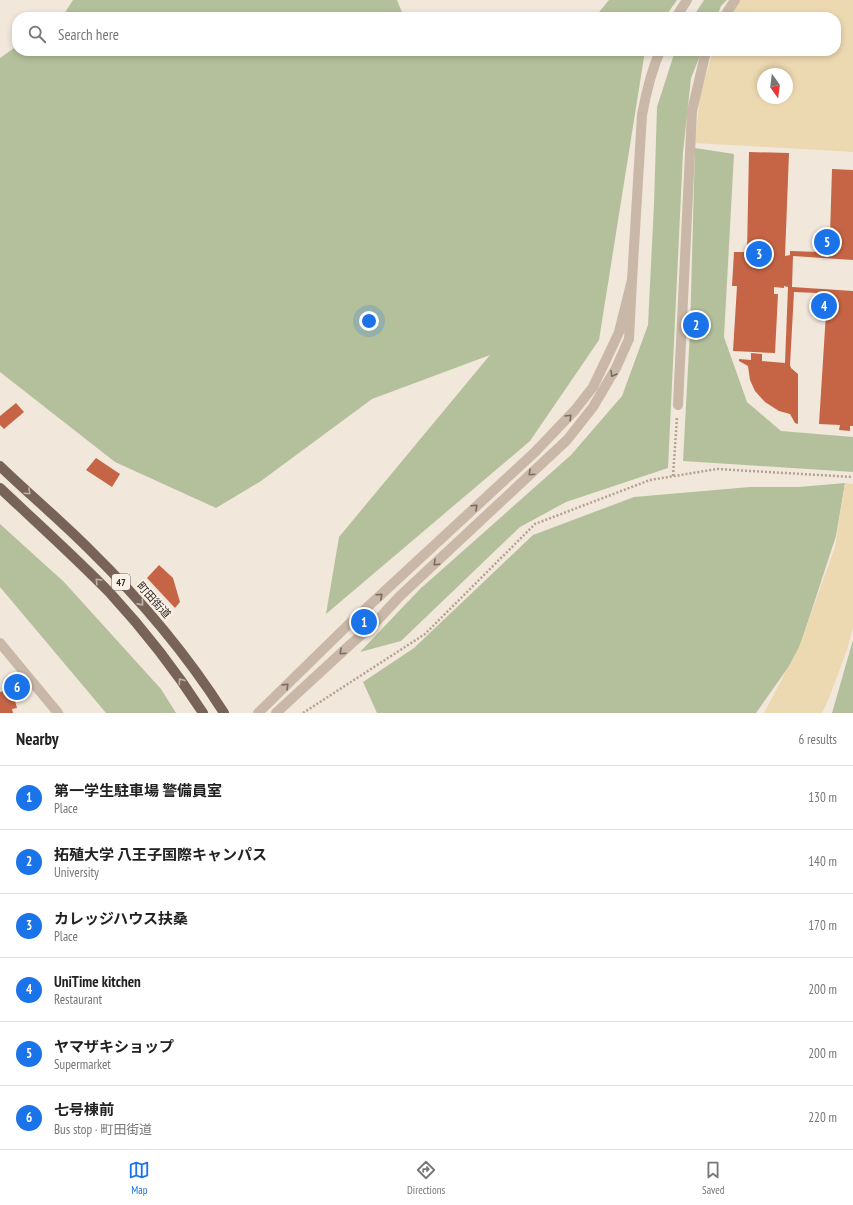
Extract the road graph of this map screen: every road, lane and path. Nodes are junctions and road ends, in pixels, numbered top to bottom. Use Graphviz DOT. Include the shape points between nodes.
graph roads {
  1 [pos="687,0"];
  2 [pos="735,0"];
  3 [pos="679,12"];
  4 [pos="727,12"];
  5 [pos="658,56"];
  6 [pos="705,56"];
  7 [pos="632,280"];
  8 [pos="678,405"];
  9 [pos="0,466"];
  10 [pos="672,476"];
  11 [pos="853,477"];
  12 [pos="0,488"];
  13 [pos="123,584"];
  14 [pos="110,594"];
  15 [pos="0,643"];
  16 [pos="58,713"];
  17 [pos="203,713"];
  18 [pos="224,713"];
  19 [pos="258,713"];
  20 [pos="276,713"];
  21 [pos="303,713"];
  1 -- 3 [label="street"];
  2 -- 4 [label="street"];
  5 -- 7 [label="street" via="642,115"];
  6 -- 8 [label="street" via="692,111"];
  19 -- 7 [label="street, one-way" via="347,626 535,452 575,410 593,387 619,332"];
  7 -- 20 [label="street, one-way" via="629,338 616,368 593,407 567,440 400,596 372,626"];
  8 -- 10 [label="path"];
  9 -- 13 [label="main road, 町田街道 / 47, one-way"];
  10 -- 11 [label="path" via="717,469"];
  10 -- 21 [label="path" via="650,480 535,524 425,634"];
  14 -- 12 [label="main road, 47, one-way"];
  13 -- 14 [label="main road, 47"];
  13 -- 18 [label="main road, 町田街道 / 47, one-way" via="159,624"];
  17 -- 14 [label="main road, 47, one-way" via="145,633"];
  15 -- 16 [label="street"];
}
